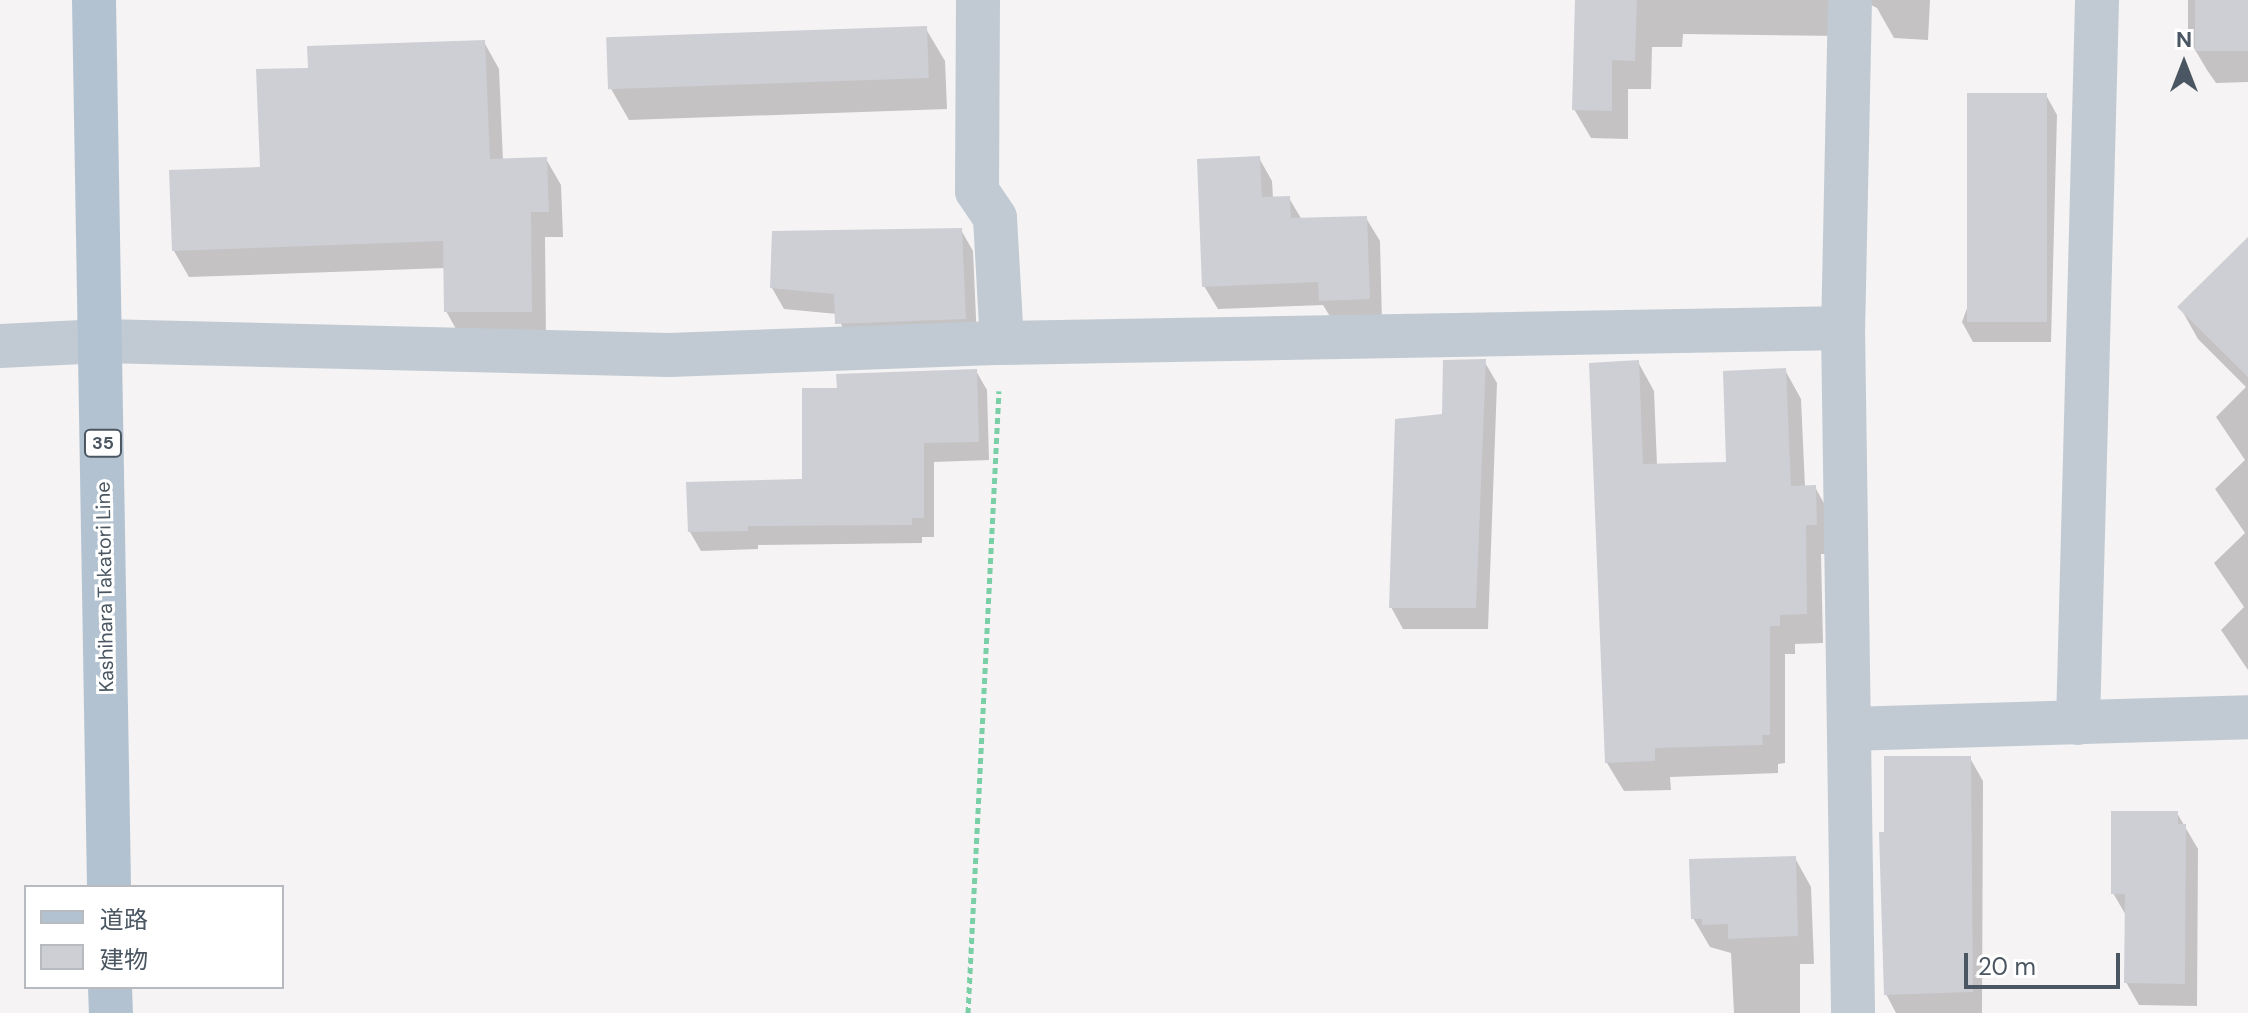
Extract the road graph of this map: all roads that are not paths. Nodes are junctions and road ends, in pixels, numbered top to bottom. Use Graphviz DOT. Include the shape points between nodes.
graph roads {
  1 [pos="94,0"];
  2 [pos="978,0"];
  3 [pos="1850,0"];
  4 [pos="2097,0"];
  5 [pos="1843,328"];
  6 [pos="102,341"];
  7 [pos="1002,343"];
  8 [pos="0,346"];
  9 [pos="2248,717"];
  10 [pos="2078,723"];
  11 [pos="1849,729"];
  12 [pos="109,885"];
  13 [pos="110,989"];
  14 [pos="111,1013"];
  15 [pos="1853,1013"];
  1 -- 6 [label="main road, Kashihara Takatori Line / 35"];
  2 -- 7 [label="street" via="977,191 995,218"];
  3 -- 5 [label="street"];
  4 -- 10 [label="street"];
  5 -- 7 [label="street"];
  5 -- 11 [label="street"];
  6 -- 7 [label="street" via="669,355"];
  6 -- 8 [label="street"];
  6 -- 12 [label="main road, Kashihara Takatori Line / 35"];
  9 -- 10 [label="street"];
  10 -- 11 [label="street"];
  11 -- 15 [label="street"];
  13 -- 14 [label="main road"];
}
